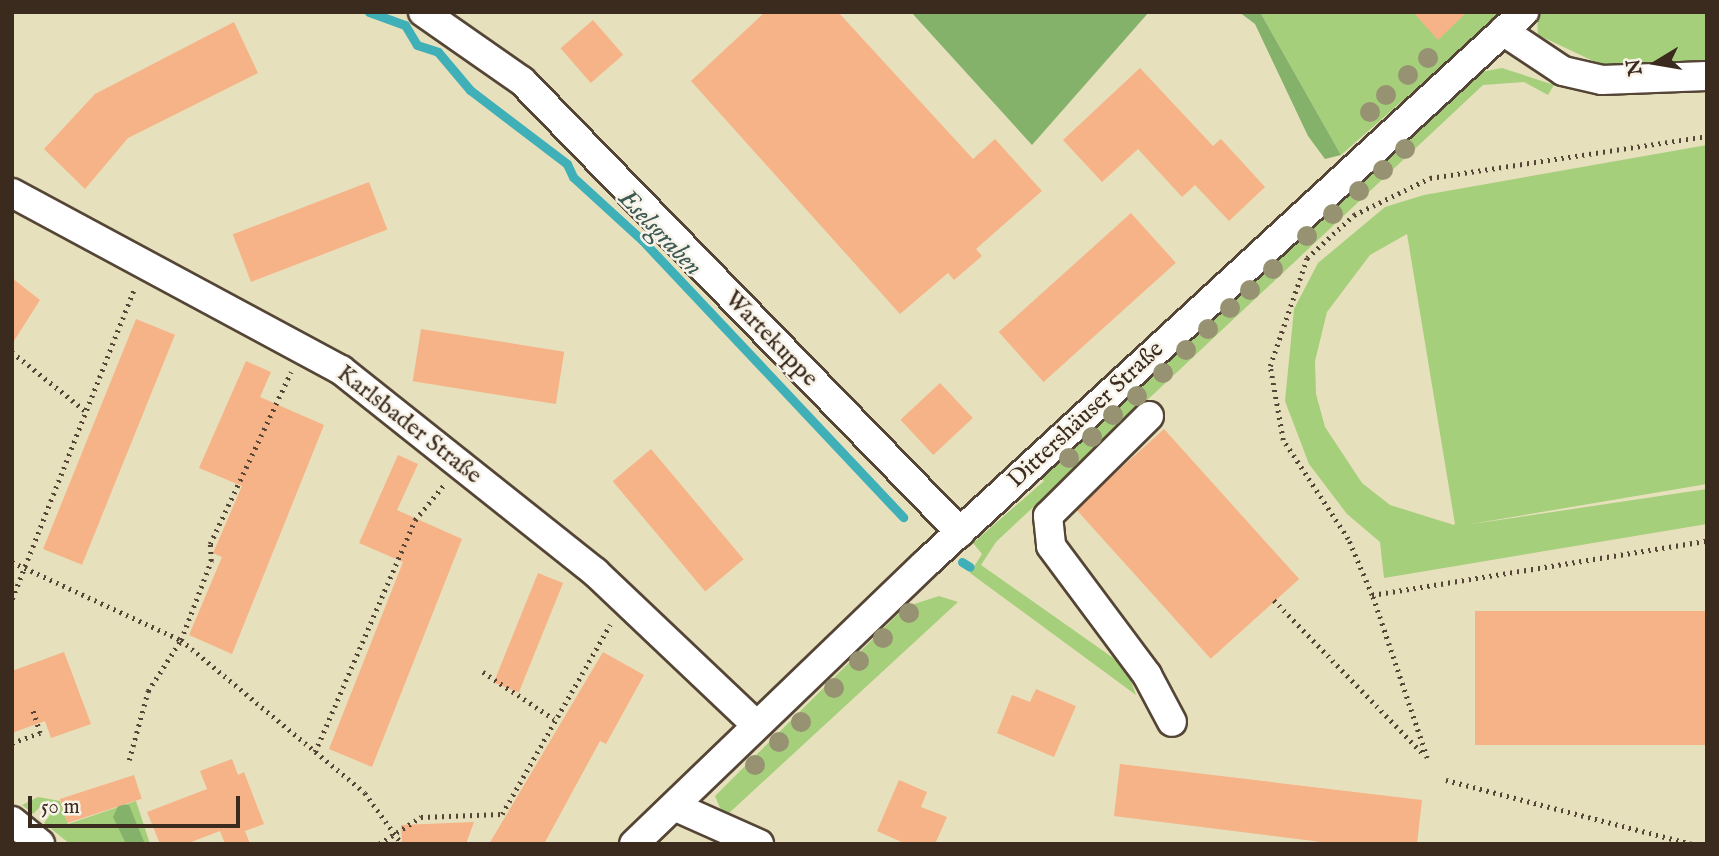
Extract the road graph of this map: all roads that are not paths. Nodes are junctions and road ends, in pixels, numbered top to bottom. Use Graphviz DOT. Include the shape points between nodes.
graph roads {
  1 [pos="423,12"];
  2 [pos="1524,12"];
  3 [pos="1503,31"];
  4 [pos="1707,76"];
  5 [pos="12,193"];
  6 [pos="1149,416"];
  7 [pos="960,532"];
  8 [pos="1172,722"];
  9 [pos="756,725"];
  10 [pos="676,807"];
  11 [pos="12,821"];
  12 [pos="40,844"];
  13 [pos="634,844"];
  14 [pos="759,844"];
  1 -- 7 [label="street, Wartekuppe" via="522,81"];
  2 -- 3 [label="street, Dittershäuser Straße"];
  3 -- 4 [label="street" via="1563,71 1602,80"];
  3 -- 7 [label="street, Dittershäuser Straße"];
  5 -- 9 [label="street, Karlsbader Straße" via="341,370 624,600"];
  6 -- 8 [label="street" via="1048,516 1051,546 1147,675"];
  7 -- 9 [label="street, Dittershäuser Straße"];
  9 -- 10 [label="street, Dittershäuser Straße"];
  10 -- 13 [label="street, Dittershäuser Straße"];
  10 -- 14 [label="street"];
  11 -- 12 [label="street"];
}
